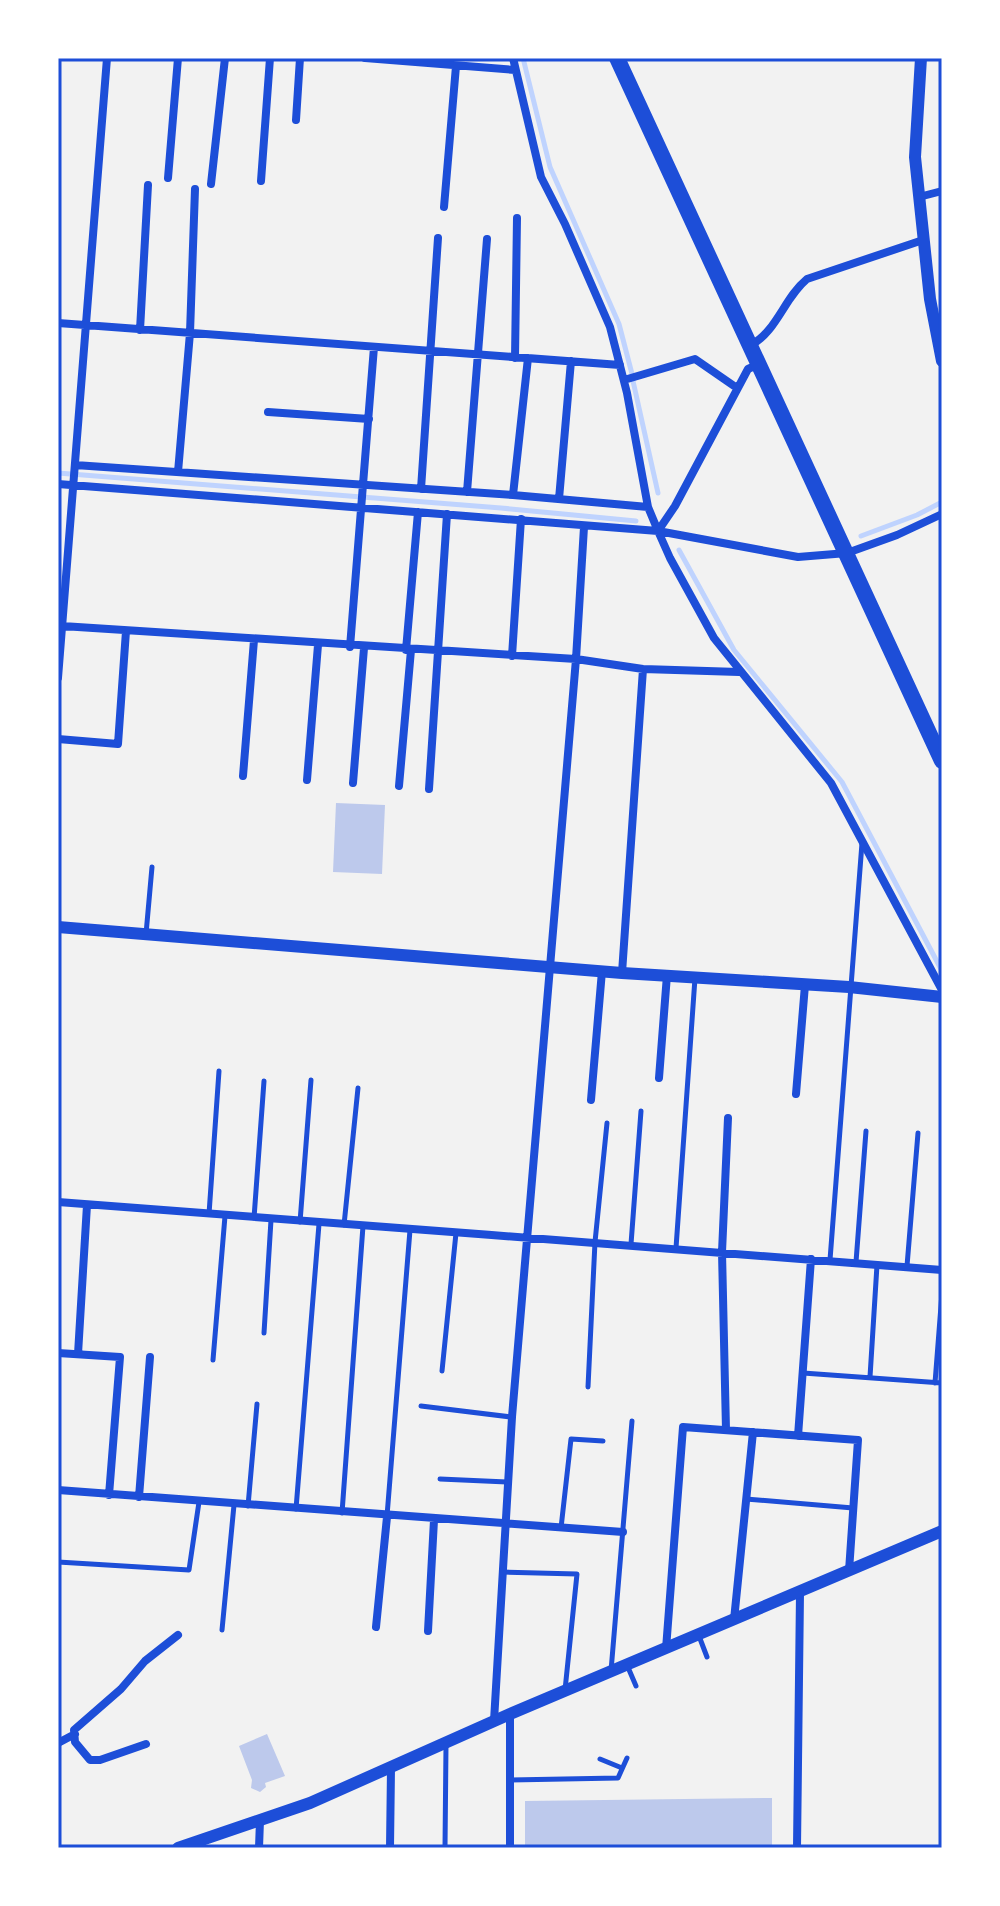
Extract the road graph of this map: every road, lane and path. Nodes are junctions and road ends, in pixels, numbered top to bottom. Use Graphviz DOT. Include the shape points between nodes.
graph roads {
  1 [pos="107,58"];
  2 [pos="178,58"];
  3 [pos="225,58"];
  4 [pos="270,58"];
  5 [pos="300,58"];
  6 [pos="365,58"];
  7 [pos="513,58"];
  8 [pos="617,58"];
  9 [pos="921,58"];
  10 [pos="456,66"];
  11 [pos="515,70"];
  12 [pos="296,120"];
  13 [pos="168,178"];
  14 [pos="261,181"];
  15 [pos="211,184"];
  16 [pos="148,185"];
  17 [pos="195,189"];
  18 [pos="942,191"];
  19 [pos="919,197"];
  20 [pos="444,207"];
  21 [pos="517,218"];
  22 [pos="438,238"];
  23 [pos="487,239"];
  24 [pos="923,240"];
  25 [pos="58,323"];
  26 [pos="87,326"];
  27 [pos="140,330"];
  28 [pos="190,333"];
  29 [pos="751,345"];
  30 [pos="374,347"];
  31 [pos="432,351"];
  32 [pos="479,354"];
  33 [pos="515,358"];
  34 [pos="528,358"];
  35 [pos="571,361"];
  36 [pos="942,361"];
  37 [pos="759,364"];
  38 [pos="620,365"];
  39 [pos="624,380"];
  40 [pos="737,388"];
  41 [pos="268,412"];
  42 [pos="369,419"];
  43 [pos="75,465"];
  44 [pos="178,472"];
  45 [pos="58,484"];
  46 [pos="73,485"];
  47 [pos="364,485"];
  48 [pos="421,489"];
  49 [pos="467,492"];
  50 [pos="513,495"];
  51 [pos="559,499"];
  52 [pos="363,507"];
  53 [pos="648,507"];
  54 [pos="418,512"];
  55 [pos="447,514"];
  56 [pos="942,514"];
  57 [pos="521,519"];
  58 [pos="584,527"];
  59 [pos="658,531"];
  60 [pos="847,553"];
  61 [pos="62,626"];
  62 [pos="126,631"];
  63 [pos="254,640"];
  64 [pos="318,645"];
  65 [pos="350,647"];
  66 [pos="364,648"];
  67 [pos="408,650"];
  68 [pos="437,652"];
  69 [pos="512,656"];
  70 [pos="576,659"];
  71 [pos="643,669"];
  72 [pos="739,672"];
  73 [pos="58,678"];
  74 [pos="58,739"];
  75 [pos="942,761"];
  76 [pos="243,776"];
  77 [pos="307,780"];
  78 [pos="353,783"];
  79 [pos="399,786"];
  80 [pos="429,789"];
  81 [pos="862,840"];
  82 [pos="152,867"];
  83 [pos="58,927"];
  84 [pos="146,934"];
  85 [pos="550,967"];
  86 [pos="602,971"];
  87 [pos="622,973"];
  88 [pos="667,975"];
  89 [pos="695,977"];
  90 [pos="805,985"];
  91 [pos="849,987"];
  92 [pos="942,990"];
  93 [pos="942,997"];
  94 [pos="219,1071"];
  95 [pos="659,1078"];
  96 [pos="311,1080"];
  97 [pos="264,1081"];
  98 [pos="358,1088"];
  99 [pos="796,1094"];
  100 [pos="591,1100"];
  101 [pos="641,1111"];
  102 [pos="728,1118"];
  103 [pos="607,1123"];
  104 [pos="866,1131"];
  105 [pos="918,1133"];
  106 [pos="58,1202"];
  107 [pos="87,1205"];
  108 [pos="209,1215"];
  109 [pos="225,1216"];
  110 [pos="254,1218"];
  111 [pos="271,1220"];
  112 [pos="300,1222"];
  113 [pos="319,1224"];
  114 [pos="344,1225"];
  115 [pos="363,1226"];
  116 [pos="410,1230"];
  117 [pos="456,1233"];
  118 [pos="527,1236"];
  119 [pos="595,1242"];
  120 [pos="631,1244"];
  121 [pos="676,1248"];
  122 [pos="722,1252"];
  123 [pos="811,1259"];
  124 [pos="830,1261"];
  125 [pos="856,1263"];
  126 [pos="877,1265"];
  127 [pos="907,1267"];
  128 [pos="942,1270"];
  129 [pos="942,1293"];
  130 [pos="264,1333"];
  131 [pos="58,1353"];
  132 [pos="78,1354"];
  133 [pos="150,1357"];
  134 [pos="213,1360"];
  135 [pos="442,1371"];
  136 [pos="802,1373"];
  137 [pos="870,1377"];
  138 [pos="938,1383"];
  139 [pos="588,1387"];
  140 [pos="257,1404"];
  141 [pos="421,1406"];
  142 [pos="512,1417"];
  143 [pos="632,1421"];
  144 [pos="726,1430"];
  145 [pos="753,1432"];
  146 [pos="798,1436"];
  147 [pos="603,1441"];
  148 [pos="440,1479"];
  149 [pos="507,1482"];
  150 [pos="58,1490"];
  151 [pos="109,1495"];
  152 [pos="139,1497"];
  153 [pos="746,1499"];
  154 [pos="199,1502"];
  155 [pos="234,1505"];
  156 [pos="248,1506"];
  157 [pos="853,1508"];
  158 [pos="296,1509"];
  159 [pos="342,1513"];
  160 [pos="387,1517"];
  161 [pos="434,1520"];
  162 [pos="504,1525"];
  163 [pos="561,1529"];
  164 [pos="942,1531"];
  165 [pos="623,1532"];
  166 [pos="58,1562"];
  167 [pos="849,1571"];
  168 [pos="502,1572"];
  169 [pos="800,1593"];
  170 [pos="734,1620"];
  171 [pos="376,1627"];
  172 [pos="222,1630"];
  173 [pos="428,1631"];
  174 [pos="178,1635"];
  175 [pos="698,1635"];
  176 [pos="666,1649"];
  177 [pos="707,1657"];
  178 [pos="627,1665"];
  179 [pos="611,1672"];
  180 [pos="636,1686"];
  181 [pos="565,1691"];
  182 [pos="510,1714"];
  183 [pos="494,1721"];
  184 [pos="75,1734"];
  185 [pos="58,1743"];
  186 [pos="446,1743"];
  187 [pos="146,1744"];
  188 [pos="627,1758"];
  189 [pos="600,1759"];
  190 [pos="391,1768"];
  191 [pos="622,1768"];
  192 [pos="510,1780"];
  193 [pos="260,1820"];
  194 [pos="178,1848"];
  195 [pos="259,1848"];
  196 [pos="390,1848"];
  197 [pos="445,1848"];
  198 [pos="510,1848"];
  199 [pos="797,1848"];
  1 -- 26 [label="street"];
  2 -- 13 [label="street"];
  3 -- 15 [label="street"];
  4 -- 14 [label="street"];
  5 -- 12 [label="street"];
  6 -- 10 [label="street"];
  7 -- 11 [label="street"];
  8 -- 29 [label="main road"];
  9 -- 19 [label="street" via="915,157"];
  10 -- 11 [label="street"];
  10 -- 20 [label="street"];
  11 -- 38 [label="street" via="541,177 610,327"];
  16 -- 27 [label="street"];
  17 -- 28 [label="street"];
  18 -- 19 [label="street"];
  19 -- 24 [label="street"];
  21 -- 33 [label="street"];
  22 -- 31 [label="street"];
  23 -- 32 [label="street"];
  24 -- 29 [label="street" via="807,279 761,340"];
  24 -- 36 [label="street"];
  25 -- 26 [label="street"];
  26 -- 27 [label="street"];
  26 -- 43 [label="street"];
  27 -- 28 [label="street"];
  28 -- 30 [label="street"];
  28 -- 44 [label="street"];
  29 -- 37 [label="main road"];
  30 -- 31 [label="street"];
  30 -- 42 [label="street"];
  31 -- 32 [label="street"];
  31 -- 48 [label="street"];
  32 -- 33 [label="street"];
  32 -- 49 [label="street"];
  33 -- 34 [label="street"];
  34 -- 35 [label="street"];
  34 -- 50 [label="street"];
  35 -- 38 [label="street"];
  35 -- 51 [label="street"];
  37 -- 40 [label="street" via="748,369"];
  37 -- 60 [label="main road"];
  38 -- 39 [label="street"];
  39 -- 40 [label="street" via="695,359"];
  39 -- 53 [label="street"];
  40 -- 59 [label="street"];
  41 -- 42 [label="street"];
  42 -- 47 [label="street"];
  43 -- 44 [label="street"];
  43 -- 46 [label="street"];
  44 -- 47 [label="street"];
  45 -- 46 [label="street"];
  46 -- 52 [label="street"];
  46 -- 61 [label="street"];
  47 -- 48 [label="street"];
  47 -- 52 [label="street"];
  48 -- 49 [label="street"];
  49 -- 50 [label="street"];
  50 -- 51 [label="street"];
  51 -- 53 [label="street"];
  52 -- 54 [label="street"];
  52 -- 65 [label="street"];
  53 -- 59 [label="street"];
  54 -- 55 [label="street"];
  54 -- 67 [label="street"];
  55 -- 57 [label="street"];
  55 -- 68 [label="street"];
  56 -- 60 [label="street"];
  57 -- 58 [label="street"];
  57 -- 69 [label="street"];
  58 -- 59 [label="street"];
  58 -- 70 [label="street"];
  59 -- 60 [label="street" via="798,557"];
  59 -- 72 [label="street" via="714,638"];
  60 -- 75 [label="main road"];
  61 -- 62 [label="street"];
  61 -- 73 [label="street"];
  62 -- 63 [label="street"];
  62 -- 74 [label="street" via="118,744"];
  63 -- 64 [label="street"];
  63 -- 76 [label="street"];
  64 -- 65 [label="street"];
  64 -- 77 [label="street"];
  65 -- 66 [label="street"];
  66 -- 67 [label="street"];
  66 -- 78 [label="street"];
  67 -- 68 [label="street"];
  67 -- 79 [label="street"];
  68 -- 69 [label="street"];
  68 -- 80 [label="street"];
  69 -- 70 [label="street"];
  70 -- 71 [label="street"];
  70 -- 85 [label="street"];
  71 -- 72 [label="street"];
  71 -- 87 [label="street"];
  72 -- 81 [label="street" via="831,783"];
  81 -- 91 [label="lane"];
  81 -- 92 [label="street"];
  82 -- 84 [label="lane"];
  83 -- 84 [label="street"];
  84 -- 85 [label="street"];
  85 -- 86 [label="street"];
  85 -- 118 [label="street"];
  86 -- 87 [label="street"];
  86 -- 100 [label="street"];
  87 -- 88 [label="street"];
  88 -- 89 [label="street"];
  88 -- 95 [label="street"];
  89 -- 90 [label="street"];
  89 -- 121 [label="lane"];
  90 -- 91 [label="street"];
  90 -- 99 [label="street"];
  91 -- 93 [label="street"];
  91 -- 124 [label="lane"];
  94 -- 108 [label="lane"];
  96 -- 112 [label="lane"];
  97 -- 110 [label="lane"];
  98 -- 114 [label="lane"];
  101 -- 120 [label="lane"];
  102 -- 122 [label="street"];
  103 -- 119 [label="lane"];
  104 -- 125 [label="lane"];
  105 -- 127 [label="lane"];
  106 -- 107 [label="street"];
  107 -- 108 [label="street"];
  107 -- 132 [label="street"];
  108 -- 109 [label="street"];
  109 -- 110 [label="street"];
  109 -- 134 [label="lane"];
  110 -- 111 [label="street"];
  111 -- 112 [label="street"];
  111 -- 130 [label="lane"];
  112 -- 113 [label="street"];
  113 -- 114 [label="street"];
  113 -- 158 [label="lane"];
  114 -- 115 [label="street"];
  115 -- 116 [label="street"];
  115 -- 159 [label="lane"];
  116 -- 117 [label="street"];
  116 -- 160 [label="lane"];
  117 -- 118 [label="street"];
  117 -- 135 [label="lane"];
  118 -- 119 [label="street"];
  118 -- 142 [label="street"];
  119 -- 120 [label="street"];
  119 -- 139 [label="lane"];
  120 -- 121 [label="street"];
  121 -- 122 [label="street"];
  122 -- 123 [label="street"];
  122 -- 144 [label="street"];
  123 -- 124 [label="street"];
  123 -- 136 [label="street"];
  124 -- 125 [label="street"];
  125 -- 126 [label="street"];
  126 -- 127 [label="street"];
  126 -- 137 [label="lane"];
  127 -- 128 [label="street"];
  129 -- 138 [label="lane"];
  131 -- 132 [label="street"];
  132 -- 151 [label="street" via="120,1357"];
  133 -- 152 [label="street"];
  136 -- 137 [label="lane"];
  136 -- 146 [label="street"];
  137 -- 138 [label="lane"];
  140 -- 156 [label="lane"];
  141 -- 142 [label="lane"];
  142 -- 149 [label="street"];
  143 -- 165 [label="lane"];
  144 -- 145 [label="street"];
  144 -- 176 [label="street" via="683,1427"];
  145 -- 146 [label="street"];
  145 -- 153 [label="street"];
  146 -- 157 [label="street" via="858,1440"];
  147 -- 163 [label="lane" via="571,1439"];
  148 -- 149 [label="lane"];
  149 -- 162 [label="street"];
  150 -- 151 [label="street"];
  151 -- 152 [label="street"];
  152 -- 154 [label="street"];
  153 -- 157 [label="lane"];
  153 -- 170 [label="street"];
  154 -- 155 [label="street"];
  154 -- 166 [label="lane" via="189,1570"];
  155 -- 156 [label="street"];
  155 -- 172 [label="lane"];
  156 -- 158 [label="street"];
  157 -- 167 [label="street"];
  158 -- 159 [label="street"];
  159 -- 160 [label="street"];
  160 -- 161 [label="street"];
  160 -- 171 [label="street"];
  161 -- 162 [label="street"];
  161 -- 173 [label="street"];
  162 -- 163 [label="street"];
  162 -- 168 [label="street"];
  163 -- 165 [label="street"];
  164 -- 167 [label="street"];
  165 -- 179 [label="lane"];
  167 -- 169 [label="street"];
  168 -- 181 [label="lane" via="577,1574"];
  168 -- 183 [label="street"];
  169 -- 170 [label="street"];
  169 -- 199 [label="street"];
  170 -- 175 [label="street"];
  174 -- 184 [label="street" via="145,1661"];
  175 -- 176 [label="street"];
  175 -- 177 [label="lane"];
  176 -- 178 [label="street"];
  178 -- 179 [label="street"];
  178 -- 180 [label="lane"];
  179 -- 181 [label="street"];
  181 -- 182 [label="street"];
  182 -- 183 [label="street"];
  182 -- 192 [label="street"];
  183 -- 186 [label="street"];
  184 -- 185 [label="street"];
  184 -- 187 [label="street" via="90,1760"];
  186 -- 190 [label="street"];
  186 -- 197 [label="lane"];
  188 -- 191 [label="lane"];
  189 -- 191 [label="lane"];
  190 -- 193 [label="street"];
  190 -- 196 [label="street"];
  191 -- 192 [label="lane" via="618,1778"];
  192 -- 198 [label="street"];
  193 -- 194 [label="street"];
  193 -- 195 [label="street"];
}
